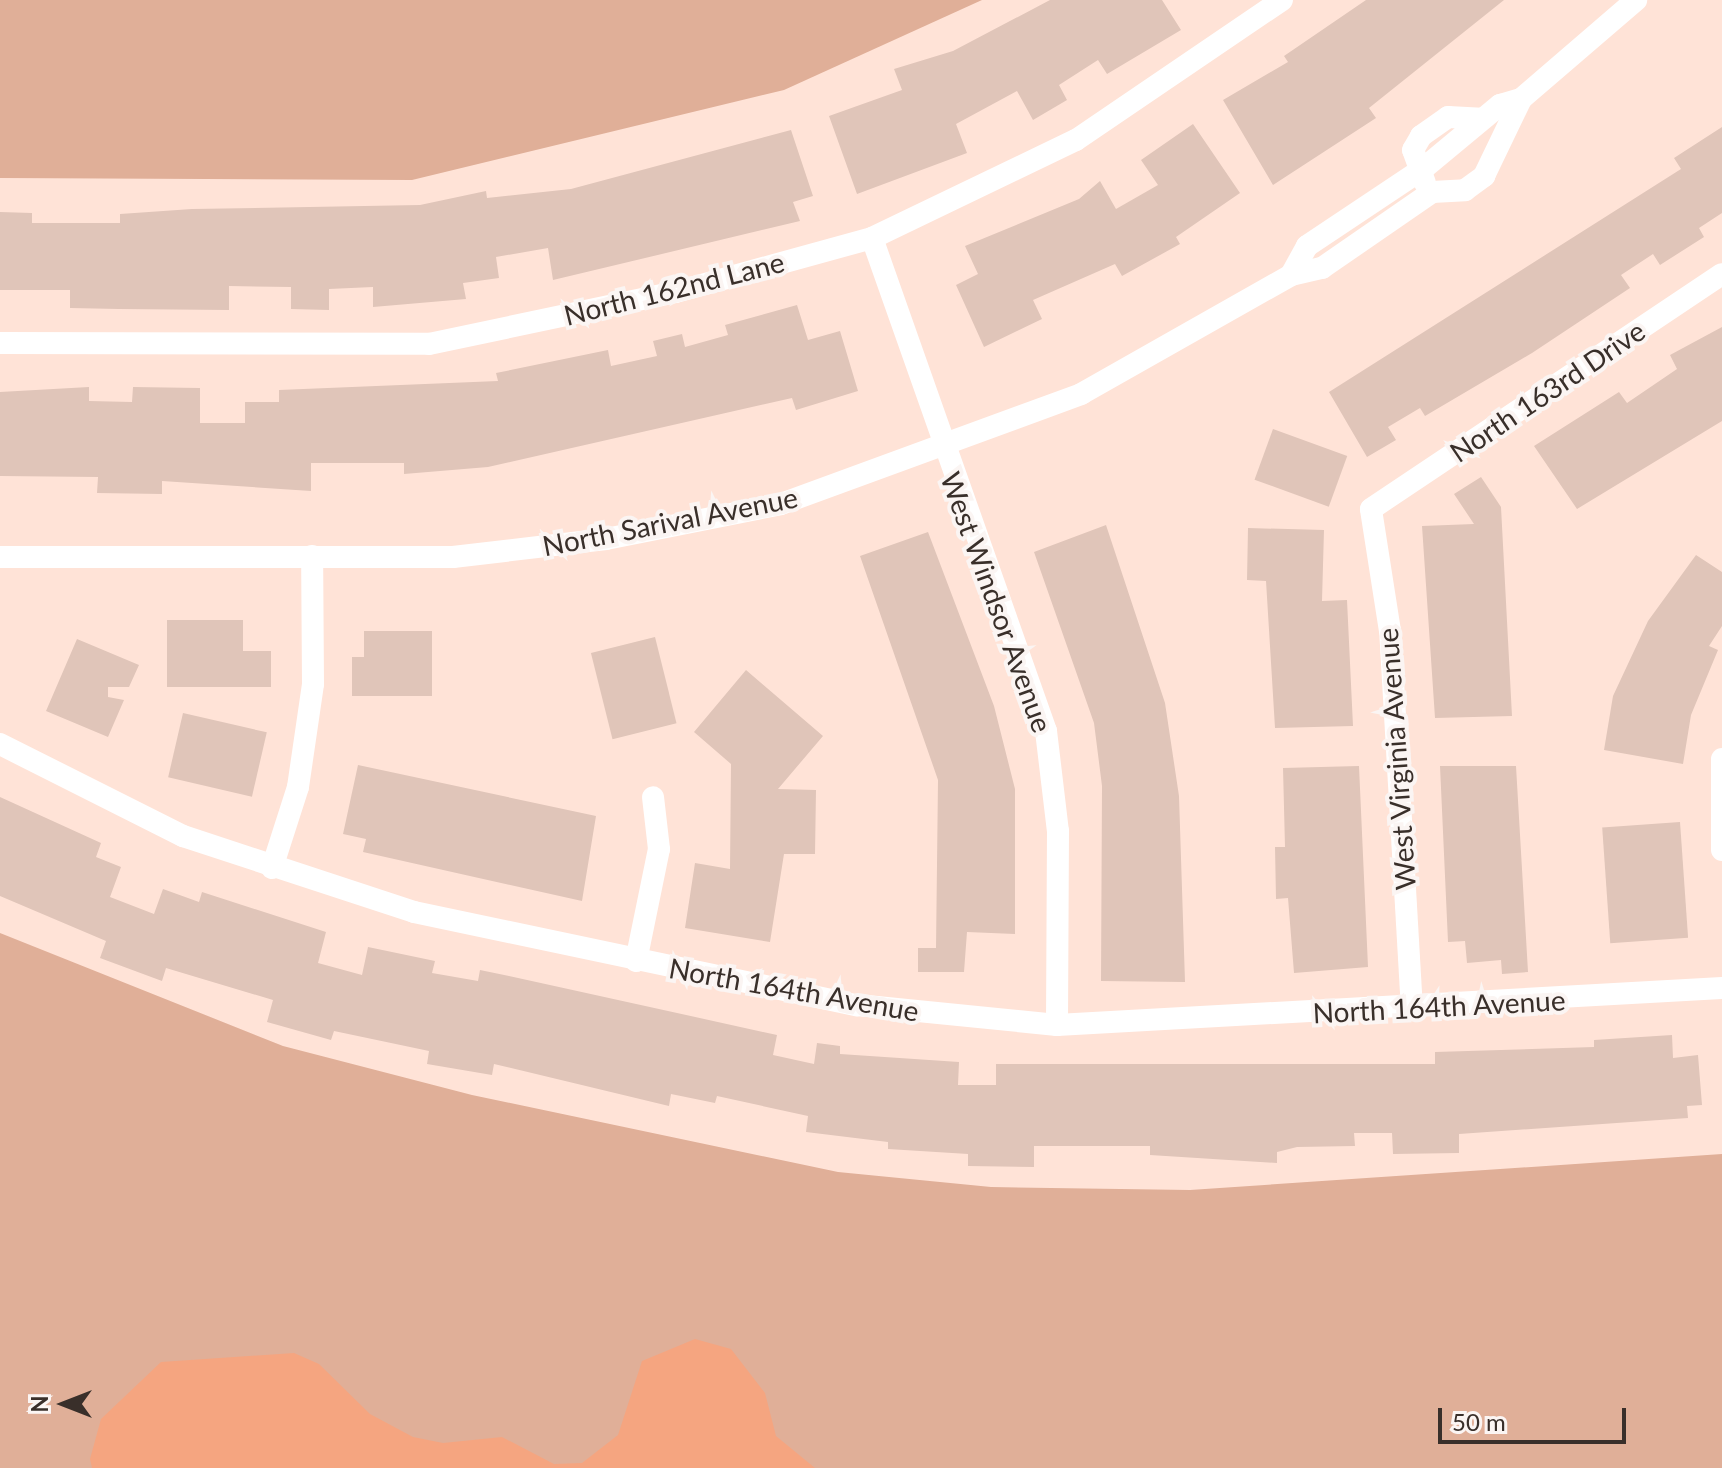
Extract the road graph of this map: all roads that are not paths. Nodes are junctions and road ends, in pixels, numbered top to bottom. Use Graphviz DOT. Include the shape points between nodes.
graph roads {
  1 [pos="1282,0"];
  2 [pos="1636,0"];
  3 [pos="1521,99"];
  4 [pos="1417,173"];
  5 [pos="1432,192"];
  6 [pos="1361,207"];
  7 [pos="1377,229"];
  8 [pos="872,238"];
  9 [pos="1722,274"];
  10 [pos="1291,275"];
  11 [pos="0,343"];
  12 [pos="943,450"];
  13 [pos="1371,509"];
  14 [pos="312,556"];
  15 [pos="0,557"];
  16 [pos="0,744"];
  17 [pos="1722,759"];
  18 [pos="653,797"];
  19 [pos="1722,850"];
  20 [pos="272,868"];
  21 [pos="636,961"];
  22 [pos="1722,988"];
  23 [pos="1412,1010"];
  24 [pos="1057,1025"];
  1 -- 8 [label="street, North 162nd Lane" via="1076,140"];
  2 -- 3 [label="street, North Sarival Avenue"];
  3 -- 4 [label="street, North Sarival Avenue" via="1481,119 1448,117 1428,129 1413,150"];
  3 -- 5 [label="street, North Sarival Avenue" via="1484,176 1465,190"];
  4 -- 5 [label="street"];
  4 -- 6 [label="street, North Sarival Avenue"];
  5 -- 7 [label="street, North Sarival Avenue"];
  6 -- 7 [label="street"];
  6 -- 10 [label="street, North Sarival Avenue" via="1307,246"];
  7 -- 10 [label="street, North Sarival Avenue" via="1322,268"];
  8 -- 11 [label="street, North 162nd Lane" via="676,292 429,344"];
  8 -- 12 [label="street, West Windsor Avenue"];
  9 -- 13 [label="street, North 163rd Drive"];
  10 -- 12 [label="street, North Sarival Avenue" via="1081,394"];
  12 -- 14 [label="street, North Sarival Avenue" via="781,504 606,539 453,557"];
  12 -- 24 [label="street, West Windsor Avenue" via="1046,731 1058,831"];
  13 -- 23 [label="street, West Virginia Avenue" via="1390,631"];
  14 -- 15 [label="street, North Sarival Avenue"];
  14 -- 20 [label="street" via="313,684 298,787"];
  16 -- 20 [label="street, North 164th Avenue" via="183,836"];
  17 -- 19 [label="street"];
  18 -- 21 [label="street" via="659,849"];
  20 -- 21 [label="street, North 164th Avenue" via="414,912"];
  21 -- 24 [label="street, North 164th Avenue" via="857,1005"];
  22 -- 23 [label="street, North 164th Avenue"];
  23 -- 24 [label="street, North 164th Avenue"];
}
